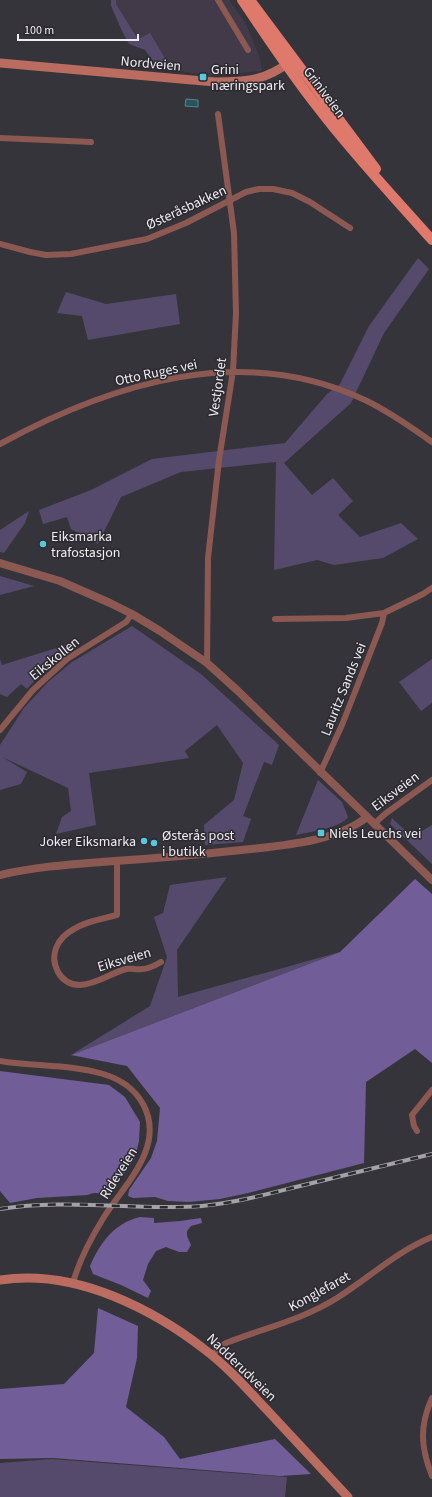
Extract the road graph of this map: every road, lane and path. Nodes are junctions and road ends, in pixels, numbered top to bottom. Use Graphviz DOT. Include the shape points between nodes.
graph roads {
  1 [pos="218,0"];
  2 [pos="242,0"];
  3 [pos="250,0"];
  4 [pos="248,50"];
  5 [pos="290,62"];
  6 [pos="0,63"];
  7 [pos="218,114"];
  8 [pos="0,138"];
  9 [pos="91,142"];
  10 [pos="231,199"];
  11 [pos="350,228"];
  12 [pos="432,240"];
  13 [pos="0,244"];
  14 [pos="233,371"];
  15 [pos="432,442"];
  16 [pos="0,444"];
  17 [pos="0,563"];
  18 [pos="432,588"];
  19 [pos="384,613"];
  20 [pos="132,614"];
  21 [pos="275,619"];
  22 [pos="207,663"];
  23 [pos="0,730"];
  24 [pos="320,773"];
  25 [pos="432,780"];
  26 [pos="366,817"];
  27 [pos="374,824"];
  28 [pos="117,861"];
  29 [pos="0,875"];
  30 [pos="432,880"];
  31 [pos="161,962"];
  32 [pos="0,1061"];
  33 [pos="432,1090"];
  34 [pos="417,1132"];
  35 [pos="432,1237"];
  36 [pos="0,1280"];
  37 [pos="73,1283"];
  38 [pos="212,1355"];
  39 [pos="432,1398"];
  40 [pos="432,1476"];
  41 [pos="348,1497"];
  1 -- 4 [label="street"];
  2 -- 5 [label="main road, Griniveien"];
  3 -- 5 [label="main road, Griniveien"];
  5 -- 6 [label="main road, Nordveien" via="264,77 241,82 215,82"];
  5 -- 12 [label="main road, Griniveien" via="344,140"];
  7 -- 10 [label="street, Vestjordet"];
  8 -- 9 [label="street"];
  10 -- 11 [label="street, Østeråsbakken" via="259,189 292,193"];
  10 -- 13 [label="street, Østeråsbakken" via="167,232 146,239 71,254 46,255"];
  10 -- 14 [label="street, Vestjordet" via="236,269"];
  14 -- 15 [label="street, Otto Ruges vei" via="269,373 332,388 384,410"];
  14 -- 16 [label="street, Otto Ruges vei" via="174,378 120,391 40,423"];
  14 -- 22 [label="street, Vestjordet" via="219,460 208,558"];
  17 -- 20 [label="street" via="60,581"];
  18 -- 19 [label="street"];
  19 -- 21 [label="street" via="346,618"];
  19 -- 24 [label="street, Lauritz Sands vei" via="351,703"];
  20 -- 22 [label="street"];
  20 -- 23 [label="street, Eikskollen" via="126,622 67,659 32,690"];
  22 -- 24 [label="street"];
  24 -- 26 [label="street"];
  25 -- 27 [label="street, Eiksveien"];
  26 -- 27 [label="street"];
  26 -- 28 [label="street, Eiksveien" via="338,833 295,843"];
  27 -- 30 [label="street"];
  28 -- 29 [label="street, Eiksveien" via="27,869"];
  28 -- 31 [label="street, Eiksveien" via="117,915 74,929 62,939 54,955 58,972 66,982 79,985 126,969 141,969"];
  32 -- 37 [label="street, Rideveien" via="85,1070 114,1077 135,1092 149,1117 150,1139 142,1162 91,1239"];
  33 -- 34 [label="street" via="412,1115"];
  35 -- 38 [label="street, Konglefaret" via="398,1256 321,1307 274,1327 226,1343"];
  36 -- 37 [label="main road, Nadderudveien" via="33,1277"];
  37 -- 38 [label="main road, Nadderudveien" via="98,1290 140,1308 177,1329"];
  38 -- 41 [label="main road, Nadderudveien" via="258,1400"];
  39 -- 40 [label="street" via="423,1425 422,1445"];
}
